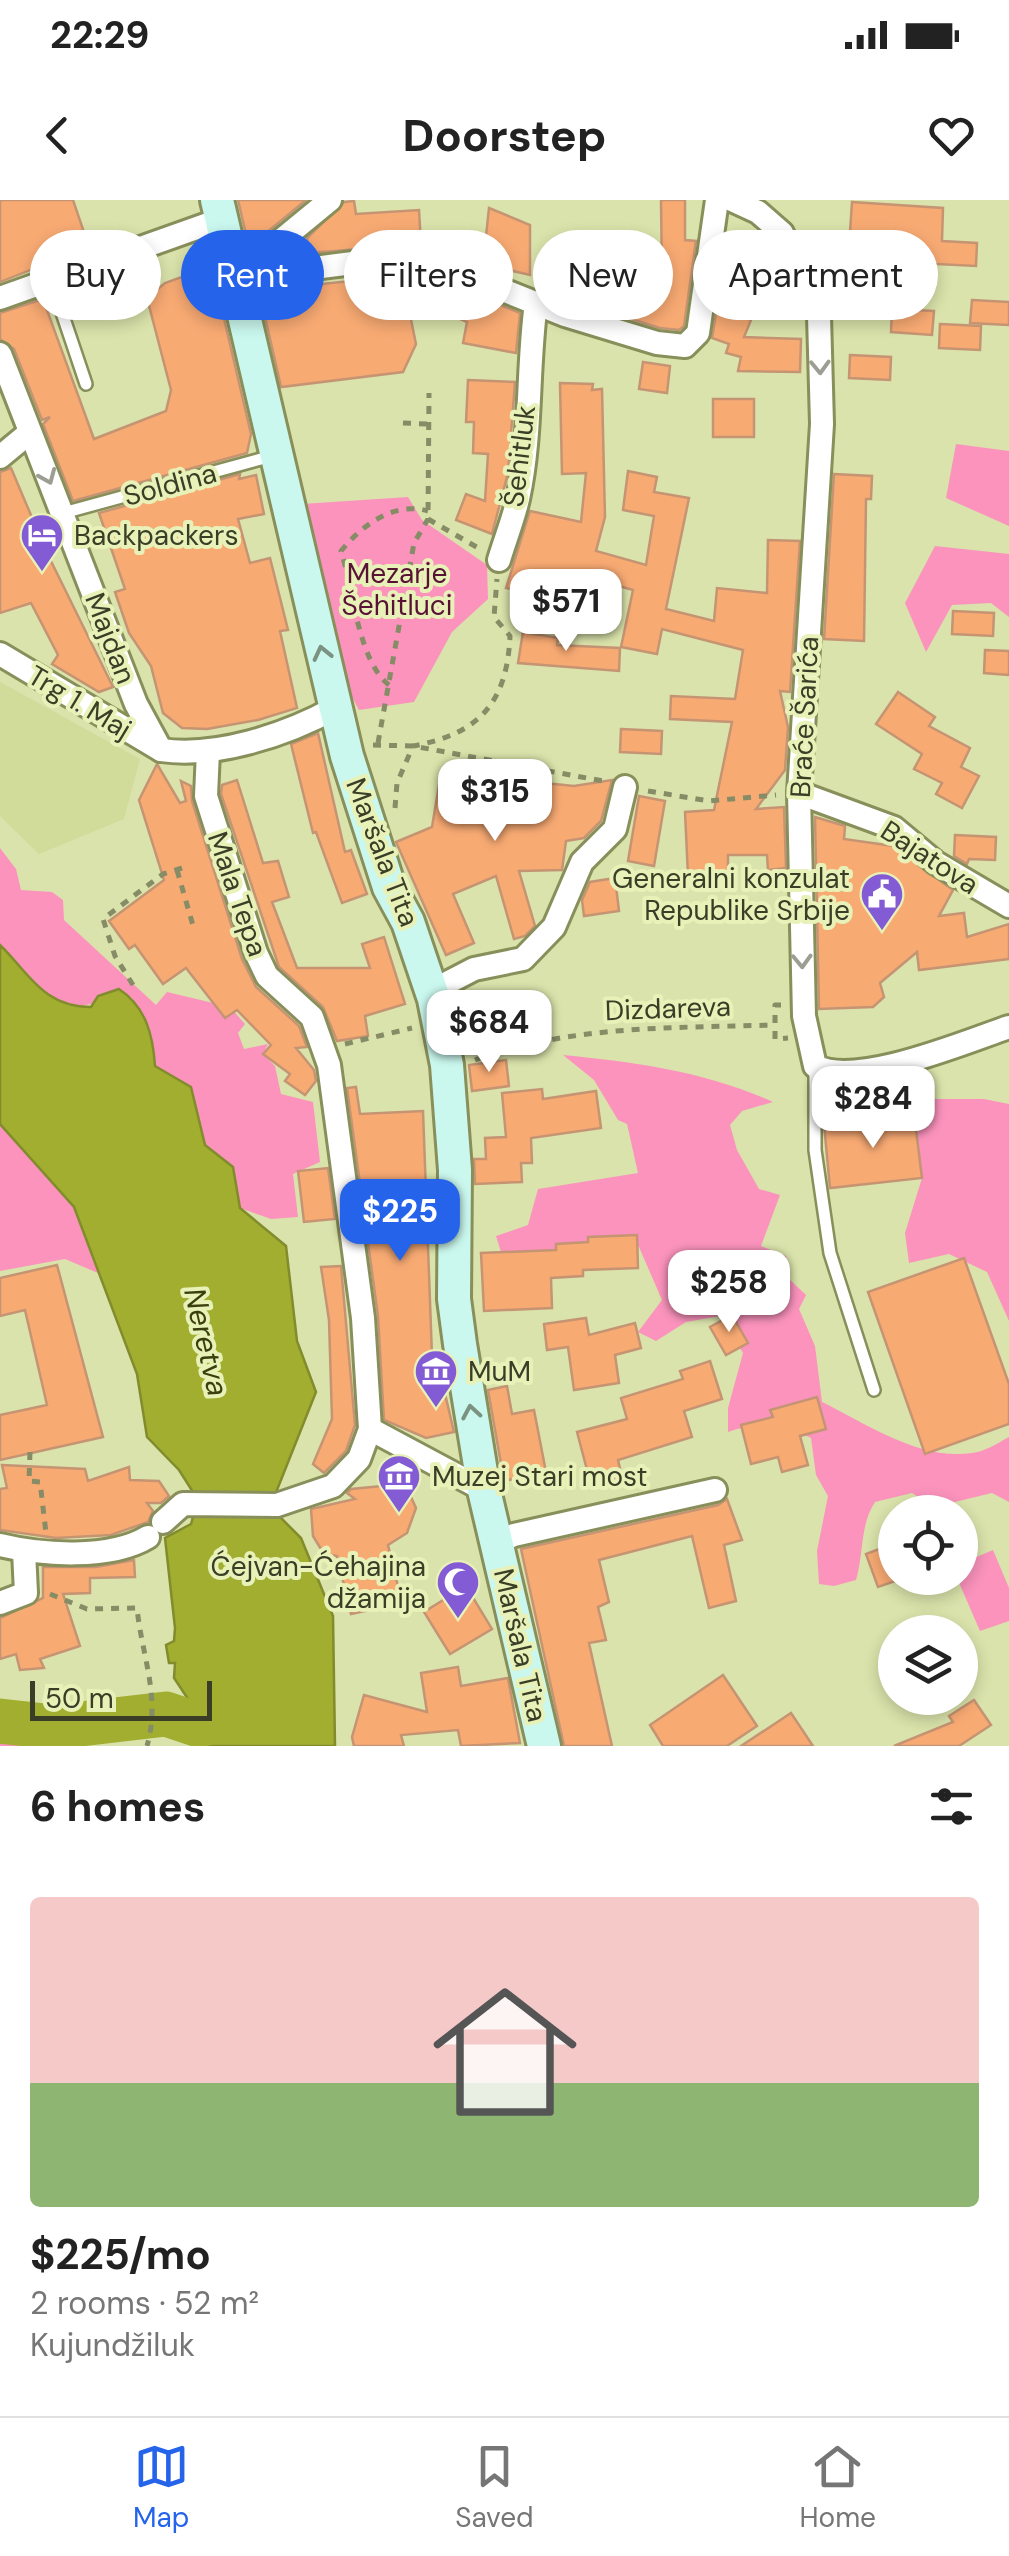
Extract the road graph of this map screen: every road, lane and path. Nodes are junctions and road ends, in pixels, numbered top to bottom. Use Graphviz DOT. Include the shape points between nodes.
graph roads {
  1 [pos="330,200"];
  2 [pos="716,200"];
  3 [pos="732,200"];
  4 [pos="220,209"];
  5 [pos="293,230"];
  6 [pos="161,234"];
  7 [pos="324,267"];
  8 [pos="30,287"];
  9 [pos="0,298"];
  10 [pos="533,302"];
  11 [pos="64,320"];
  12 [pos="245,320"];
  13 [pos="534,320"];
  14 [pos="587,320"];
  15 [pos="0,354"];
  16 [pos="86,384"];
  17 [pos="429,393"];
  18 [pos="403,423"];
  19 [pos="428,424"];
  20 [pos="29,432"];
  21 [pos="276,454"];
  22 [pos="0,457"];
  23 [pos="64,513"];
  24 [pos="428,515"];
  25 [pos="499,560"];
  26 [pos="0,654"];
  27 [pos="390,685"];
  28 [pos="334,708"];
  29 [pos="413,746"];
  30 [pos="161,750"];
  31 [pos="208,751"];
  32 [pos="397,783"];
  33 [pos="625,787"];
  34 [pos="799,794"];
  35 [pos="1009,906"];
  36 [pos="194,928"];
  37 [pos="133,985"];
  38 [pos="427,1012"];
  39 [pos="774,1025"];
  40 [pos="1009,1027"];
  41 [pos="349,1043"];
  42 [pos="447,1065"];
  43 [pos="815,1066"];
  44 [pos="874,1390"];
  45 [pos="370,1428"];
  46 [pos="30,1452"];
  47 [pos="484,1490"];
  48 [pos="715,1490"];
  49 [pos="498,1542"];
  50 [pos="0,1544"];
  51 [pos="35,1551"];
  52 [pos="48,1594"];
  53 [pos="0,1603"];
  54 [pos="147,1746"];
  55 [pos="544,1746"];
  1 -- 5 [label="street"];
  2 -- 14 [label="street" via="698,332 685,346"];
  3 -- 34 [label="street, Braće Šarića, one-way" via="782,233 820,316 822,424"];
  4 -- 6 [label="street"];
  7 -- 10 [label="street" via="426,259"];
  8 -- 9 [label="street"];
  11 -- 16 [label="lane"];
  12 -- 21 [label="street, Maršala Tita"];
  13 -- 25 [label="street, Šehitluk" via="524,461"];
  15 -- 20 [label="street, Majdan"];
  17 -- 19 [label="path"];
  18 -- 19 [label="path"];
  19 -- 24 [label="path"];
  20 -- 22 [label="street"];
  20 -- 23 [label="street, Majdan, one-way"];
  21 -- 23 [label="lane, Soldina"];
  28 -- 21 [label="street, Maršala Tita, one-way"];
  23 -- 30 [label="street, Majdan" via="136,704"];
  24 -- 25 [label="path"];
  24 -- 27 [label="path" via="414,543"];
  24 -- 27 [label="path" via="401,510 382,516 341,550 376,675"];
  25 -- 29 [label="path" via="494,617 510,636 508,676 488,710 446,740"];
  26 -- 30 [label="street, Trg 1. Maj"];
  27 -- 29 [label="path" via="378,744"];
  28 -- 31 [label="street"];
  28 -- 38 [label="street, Maršala Tita" via="366,822 408,922"];
  29 -- 32 [label="path"];
  29 -- 33 [label="path"];
  30 -- 31 [label="street"];
  31 -- 45 [label="street, Mala Tepa" via="206,796 236,900 268,976 312,1017 329,1065 363,1318"];
  33 -- 34 [label="path" via="709,801"];
  33 -- 38 [label="street" via="615,829 582,862 554,927 524,959 474,969 449,982"];
  34 -- 35 [label="street, Bajatova" via="894,828 936,863"];
  34 -- 43 [label="street, Braće Šarića, one-way" via="804,1016"];
  36 -- 37 [label="path" via="180,869 163,874 103,919"];
  38 -- 41 [label="path"];
  38 -- 42 [label="street, Maršala Tita"];
  39 -- 42 [label="path, Dizdareva" via="586,1031"];
  40 -- 43 [label="street" via="876,1068 834,1074"];
  47 -- 42 [label="street, Maršala Tita, one-way" via="454,1299"];
  43 -- 44 [label="lane" via="815,1150 830,1253"];
  45 -- 47 [label="street"];
  45 -- 51 [label="street" via="358,1459 333,1486 277,1505 183,1504 155,1530 105,1550"];
  46 -- 51 [label="path" via="29,1482 40,1482 40,1506 46,1510"];
  47 -- 49 [label="street, Maršala Tita"];
  48 -- 49 [label="street"];
  49 -- 55 [label="street, Maršala Tita"];
  50 -- 51 [label="street"];
  51 -- 53 [label="street" via="26,1592"];
  52 -- 54 [label="path" via="87,1609 137,1608 154,1697"];
}
